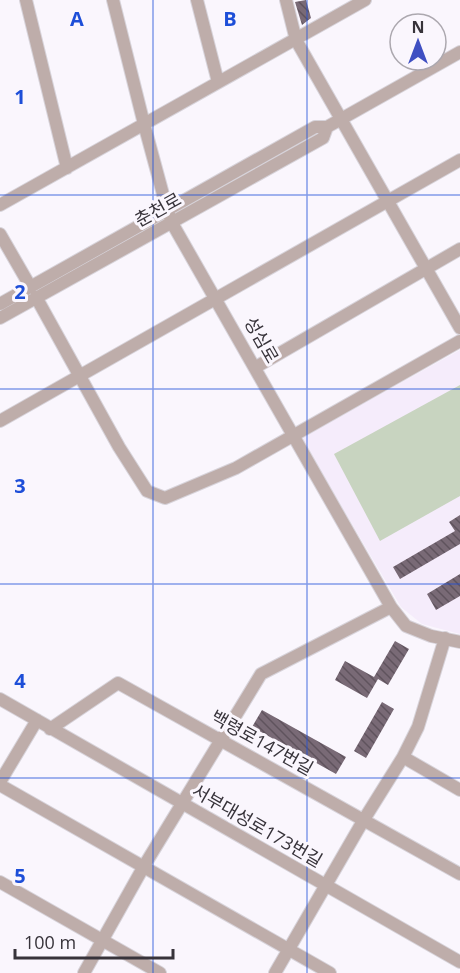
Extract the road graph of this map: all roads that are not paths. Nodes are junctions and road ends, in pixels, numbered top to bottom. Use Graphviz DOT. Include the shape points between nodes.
graph roads {
  1 [pos="26,0"];
  2 [pos="113,0"];
  3 [pos="197,0"];
  4 [pos="286,0"];
  5 [pos="365,0"];
  6 [pos="296,39"];
  7 [pos="460,51"];
  8 [pos="218,82"];
  9 [pos="342,118"];
  10 [pos="144,124"];
  11 [pos="327,127"];
  12 [pos="460,160"];
  13 [pos="67,168"];
  14 [pos="388,200"];
  15 [pos="0,206"];
  16 [pos="167,209"];
  17 [pos="172,223"];
  18 [pos="0,234"];
  19 [pos="460,249"];
  20 [pos="426,268"];
  21 [pos="33,291"];
  22 [pos="216,299"];
  23 [pos="0,304"];
  24 [pos="0,318"];
  25 [pos="460,328"];
  26 [pos="460,341"];
  27 [pos="256,367"];
  28 [pos="79,378"];
  29 [pos="0,421"];
  30 [pos="295,436"];
  31 [pos="391,607"];
  32 [pos="445,638"];
  33 [pos="460,642"];
  34 [pos="0,699"];
  35 [pos="37,720"];
  36 [pos="50,729"];
  37 [pos="220,740"];
  38 [pos="403,757"];
  39 [pos="0,783"];
  40 [pos="460,790"];
  41 [pos="183,804"];
  42 [pos="363,821"];
  43 [pos="144,866"];
  44 [pos="460,874"];
  45 [pos="0,882"];
  46 [pos="325,885"];
  47 [pos="102,940"];
  48 [pos="289,950"];
  49 [pos="460,962"];
  50 [pos="84,973"];
  51 [pos="160,973"];
  52 [pos="275,973"];
  53 [pos="330,973"];
  1 -- 13 [label="street"];
  2 -- 10 [label="street, 성심로"];
  3 -- 8 [label="street"];
  4 -- 6 [label="street"];
  5 -- 6 [label="street"];
  6 -- 8 [label="street"];
  6 -- 9 [label="street"];
  7 -- 9 [label="street, 춘천로"];
  8 -- 10 [label="street"];
  9 -- 11 [label="street, 춘천로"];
  9 -- 14 [label="street"];
  10 -- 13 [label="street"];
  10 -- 16 [label="street, 성심로"];
  11 -- 16 [label="street, 춘천로" via="315,127"];
  11 -- 17 [label="street, 춘천로" via="323,138"];
  12 -- 14 [label="street"];
  13 -- 15 [label="street"];
  14 -- 20 [label="street"];
  14 -- 22 [label="street"];
  16 -- 17 [label="street, 성심로"];
  16 -- 21 [label="street, 춘천로"];
  17 -- 21 [label="street, 춘천로"];
  17 -- 22 [label="street, 성심로"];
  18 -- 21 [label="street"];
  19 -- 20 [label="street"];
  20 -- 25 [label="street"];
  20 -- 27 [label="street"];
  21 -- 23 [label="street, 춘천로"];
  21 -- 24 [label="street, 춘천로"];
  21 -- 28 [label="street"];
  22 -- 27 [label="street, 성심로"];
  22 -- 28 [label="street"];
  26 -- 30 [label="street"];
  27 -- 30 [label="street, 성심로"];
  28 -- 29 [label="street"];
  28 -- 30 [label="street" via="147,491 165,498 236,468"];
  30 -- 31 [label="street, 성심로"];
  31 -- 32 [label="street, 성심로" via="406,626"];
  31 -- 37 [label="street" via="261,674"];
  32 -- 33 [label="street, 성심로"];
  32 -- 38 [label="street" via="418,727"];
  34 -- 35 [label="street, 서부대성로173번길"];
  35 -- 36 [label="street, 서부대성로173번길"];
  35 -- 39 [label="street"];
  36 -- 37 [label="street, 백령로147번길" via="118,683"];
  36 -- 41 [label="street, 서부대성로173번길"];
  37 -- 41 [label="street"];
  37 -- 42 [label="street, 백령로147번길"];
  38 -- 40 [label="street"];
  38 -- 42 [label="street"];
  39 -- 43 [label="street"];
  41 -- 43 [label="street"];
  41 -- 46 [label="street, 서부대성로173번길"];
  42 -- 44 [label="street, 백령로147번길"];
  42 -- 46 [label="street"];
  43 -- 47 [label="street"];
  43 -- 48 [label="street"];
  45 -- 47 [label="street"];
  46 -- 48 [label="street"];
  46 -- 49 [label="street, 서부대성로173번길"];
  47 -- 50 [label="street"];
  47 -- 51 [label="street"];
  48 -- 52 [label="street"];
  48 -- 53 [label="street"];
}
